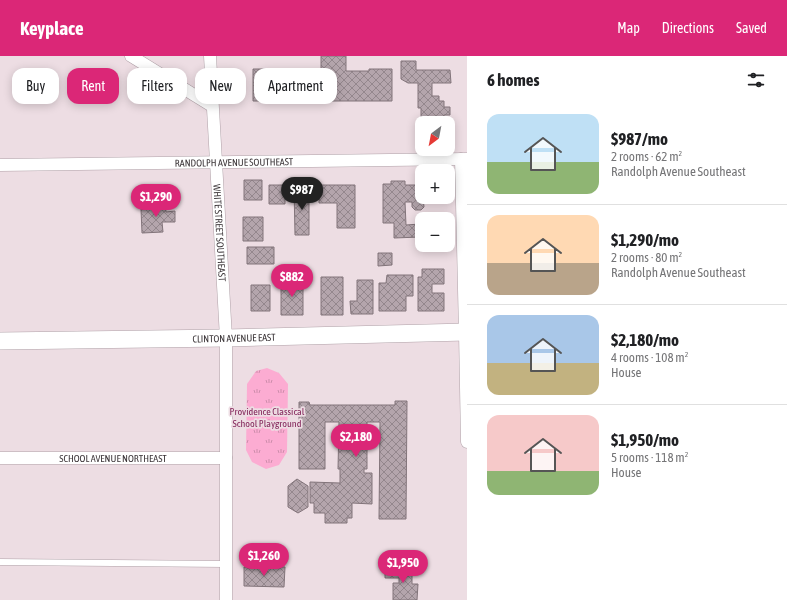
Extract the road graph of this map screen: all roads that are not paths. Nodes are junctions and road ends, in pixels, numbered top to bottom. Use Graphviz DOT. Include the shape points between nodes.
graph roads {
  1 [pos="131,56"];
  2 [pos="210,56"];
  3 [pos="212,106"];
  4 [pos="464,159"];
  5 [pos="216,162"];
  6 [pos="0,165"];
  7 [pos="466,332"];
  8 [pos="226,338"];
  9 [pos="0,341"];
  10 [pos="467,442"];
  11 [pos="0,458"];
  12 [pos="226,458"];
  13 [pos="0,562"];
  14 [pos="226,564"];
  15 [pos="226,600"];
  1 -- 3 [label="street"];
  2 -- 3 [label="street, WHITE STREET SOUTHEAST"];
  3 -- 5 [label="street, WHITE STREET SOUTHEAST"];
  4 -- 5 [label="street, RANDOLPH AVENUE SOUTHEAST"];
  4 -- 7 [label="street"];
  5 -- 6 [label="street, RANDOLPH AVENUE SOUTHEAST"];
  5 -- 8 [label="street, WHITE STREET SOUTHEAST"];
  7 -- 8 [label="street, CLINTON AVENUE EAST"];
  7 -- 10 [label="street"];
  8 -- 9 [label="street, CLINTON AVENUE EAST"];
  8 -- 12 [label="street, WHITE STREET SOUTHEAST"];
  11 -- 12 [label="street, SCHOOL AVENUE NORTHEAST"];
  12 -- 14 [label="street, WHITE STREET SOUTHEAST"];
  13 -- 14 [label="lane"];
  14 -- 15 [label="street, WHITE STREET SOUTHEAST"];
}
